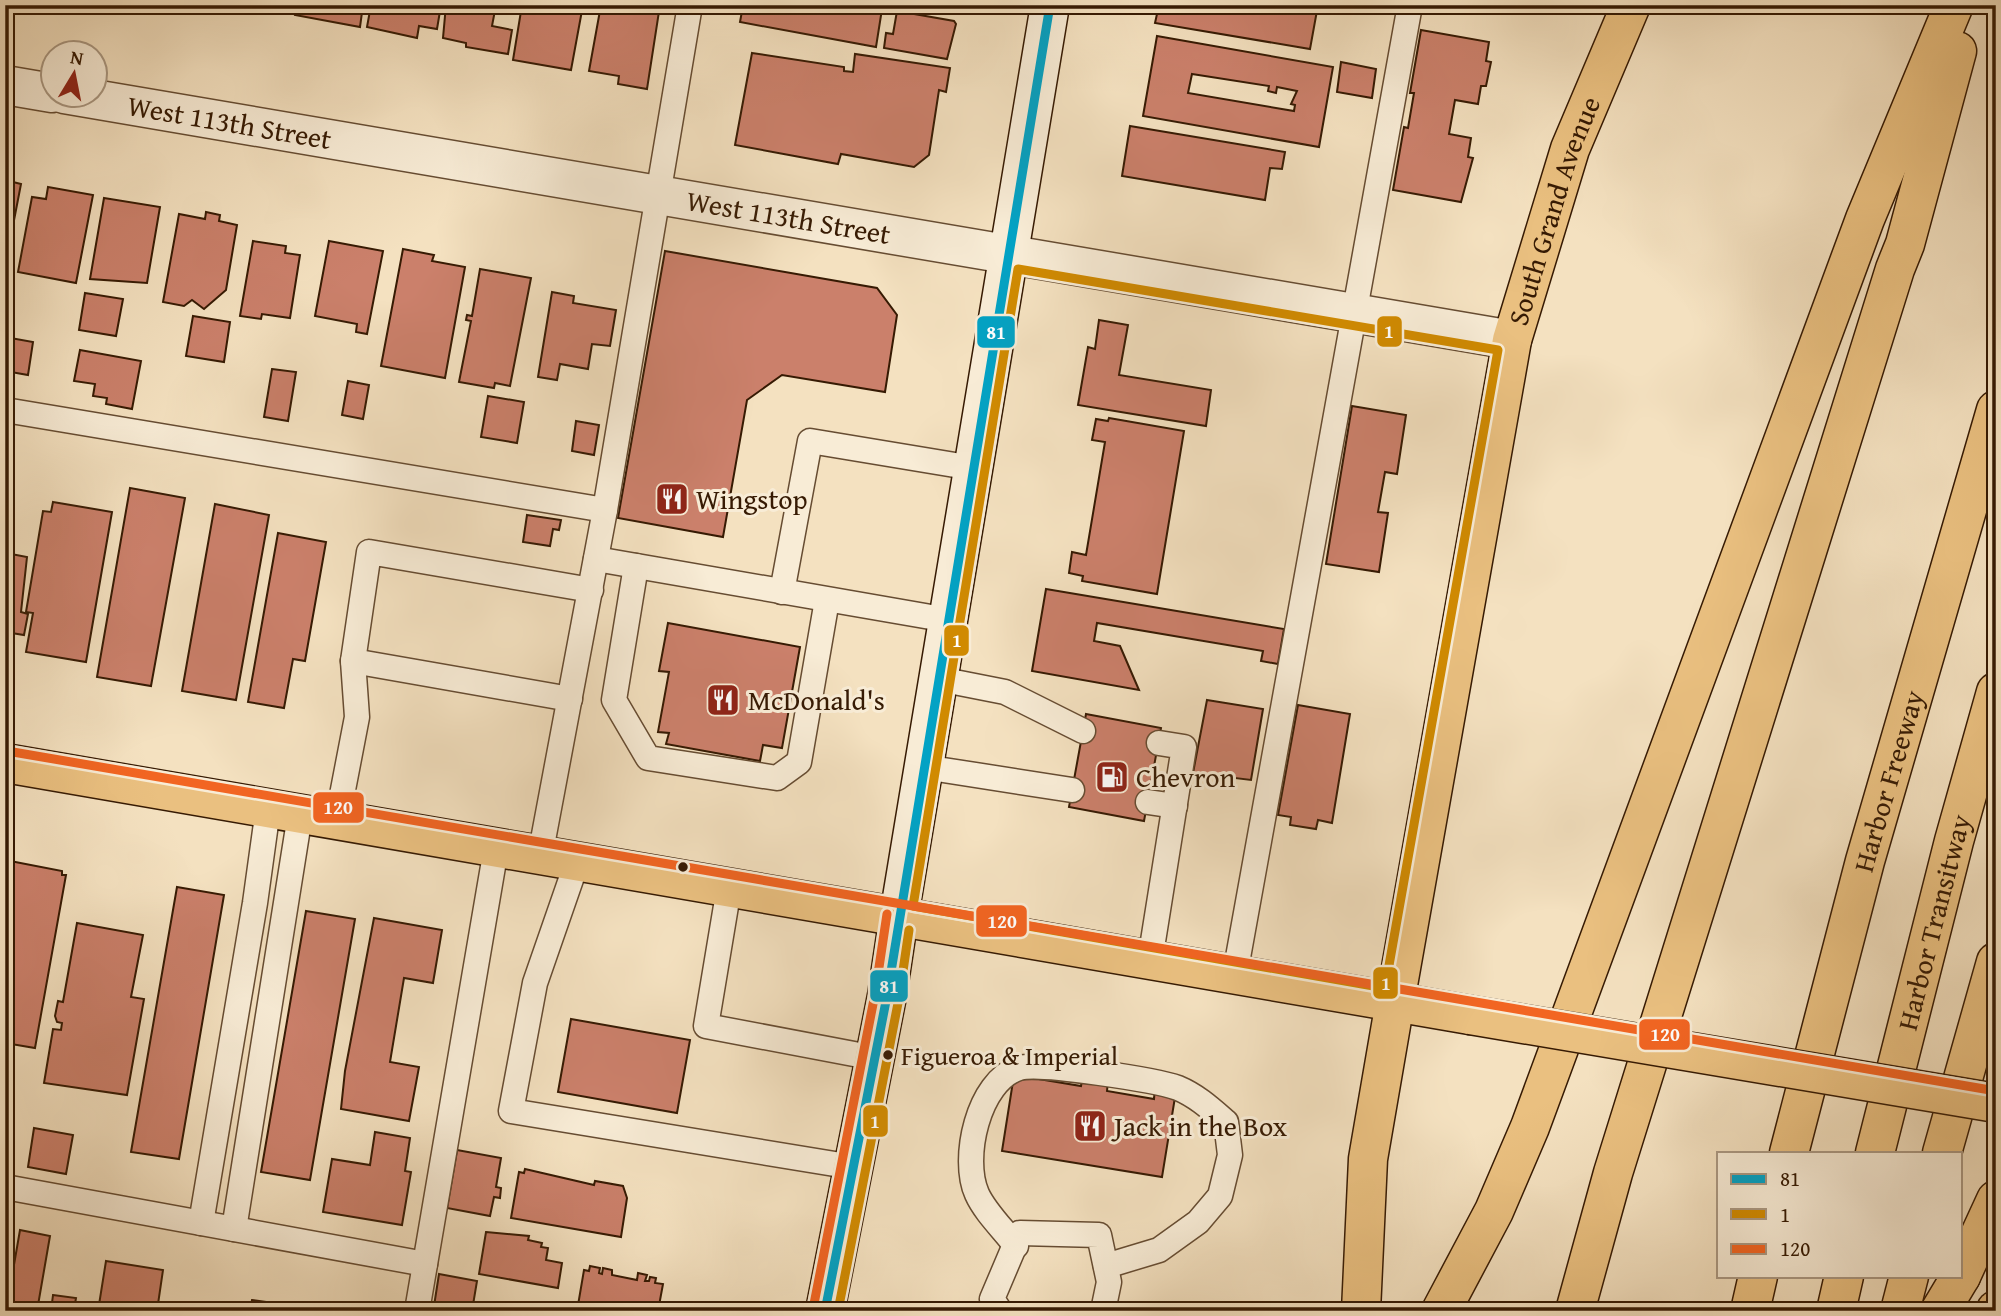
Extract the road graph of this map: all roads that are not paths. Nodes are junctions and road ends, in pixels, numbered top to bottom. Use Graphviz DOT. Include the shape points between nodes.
graph roads {
  1 [pos="690,5"];
  2 [pos="1050,5"];
  3 [pos="1410,5"];
  4 [pos="1630,5"];
  5 [pos="1954,5"];
  6 [pos="1969,5"];
  7 [pos="5,85"];
  8 [pos="38,91"];
  9 [pos="108,101"];
  10 [pos="657,195"];
  11 [pos="1008,255"];
  12 [pos="1354,313"];
  13 [pos="1512,340"];
  14 [pos="5,410"];
  15 [pos="1996,410"];
  16 [pos="974,468"];
  17 [pos="605,510"];
  18 [pos="596,559"];
  19 [pos="636,566"];
  20 [pos="591,590"];
  21 [pos="782,592"];
  22 [pos="827,600"];
  23 [pos="948,620"];
  24 [pos="353,661"];
  25 [pos="939,679"];
  26 [pos="1996,692"];
  27 [pos="570,699"];
  28 [pos="1083,731"];
  29 [pos="1158,743"];
  30 [pos="5,764"];
  31 [pos="924,767"];
  32 [pos="1072,790"];
  33 [pos="1148,802"];
  34 [pos="1175,806"];
  35 [pos="301,815"];
  36 [pos="496,849"];
  37 [pos="540,856"];
  38 [pos="578,862"];
  39 [pos="729,888"];
  40 [pos="899,916"];
  41 [pos="1150,960"];
  42 [pos="1996,962"];
  43 [pos="1235,974"];
  44 [pos="1395,1002"];
  45 [pos="875,1058"];
  46 [pos="1996,1103"];
  47 [pos="1789,1152"];
  48 [pos="1875,1152"];
  49 [pos="1942,1152"];
  50 [pos="853,1167"];
  51 [pos="5,1187"];
  52 [pos="1996,1200"];
  53 [pos="201,1223"];
  54 [pos="234,1229"];
  55 [pos="1016,1246"];
  56 [pos="425,1264"];
  57 [pos="1106,1266"];
  58 [pos="1962,1274"];
  59 [pos="1758,1278"];
  60 [pos="1844,1278"];
  61 [pos="1908,1278"];
  62 [pos="1960,1278"];
  63 [pos="417,1311"];
  64 [pos="825,1311"];
  65 [pos="1000,1311"];
  66 [pos="1103,1311"];
  67 [pos="1362,1311"];
  68 [pos="1441,1311"];
  69 [pos="1575,1311"];
  70 [pos="1750,1311"];
  71 [pos="1836,1311"];
  72 [pos="1900,1311"];
  73 [pos="1940,1311"];
  1 -- 10 [label="lane"];
  2 -- 11 [label="street"];
  3 -- 12 [label="lane"];
  4 -- 13 [label="main road, South Grand Avenue" via="1570,149"];
  5 -- 68 [label="main road" via="1864,219 1530,1126 1494,1211"];
  6 -- 69 [label="main road" via="1905,244 1629,1120"];
  7 -- 8 [label="street"];
  9 -- 10 [label="street, West 113th Street"];
  10 -- 11 [label="street, West 113th Street"];
  10 -- 17 [label="lane"];
  11 -- 12 [label="street, West 113th Street"];
  11 -- 16 [label="street"];
  12 -- 13 [label="street, West 113th Street"];
  12 -- 43 [label="lane"];
  13 -- 44 [label="main road, South Grand Avenue"];
  14 -- 17 [label="lane"];
  15 -- 47 [label="main road, Harbor Freeway" via="1865,862"];
  16 -- 21 [label="lane" via="810,441"];
  16 -- 23 [label="street"];
  17 -- 18 [label="lane"];
  18 -- 19 [label="lane"];
  18 -- 20 [label="lane"];
  19 -- 21 [label="lane"];
  19 -- 22 [label="lane" via="614,699 648,758 777,778 799,762"];
  20 -- 24 [label="lane" via="369,552"];
  20 -- 27 [label="lane"];
  21 -- 22 [label="lane"];
  22 -- 23 [label="lane"];
  23 -- 25 [label="street"];
  24 -- 27 [label="lane"];
  24 -- 35 [label="lane" via="357,717"];
  25 -- 28 [label="lane" via="1005,692"];
  25 -- 31 [label="street"];
  26 -- 48 [label="main road, Harbor Transitway"];
  27 -- 37 [label="lane"];
  29 -- 34 [label="lane" via="1184,747"];
  30 -- 35 [label="main road"];
  31 -- 32 [label="lane"];
  31 -- 40 [label="street"];
  33 -- 34 [label="lane"];
  34 -- 41 [label="lane"];
  35 -- 36 [label="main road"];
  35 -- 53 [label="lane" via="255,903"];
  35 -- 54 [label="lane"];
  36 -- 37 [label="main road"];
  36 -- 56 [label="lane"];
  37 -- 38 [label="main road"];
  38 -- 39 [label="main road"];
  38 -- 50 [label="lane" via="535,983 511,1111"];
  39 -- 40 [label="main road"];
  39 -- 45 [label="lane" via="705,1026"];
  40 -- 41 [label="main road"];
  40 -- 45 [label="main road"];
  41 -- 43 [label="main road"];
  42 -- 49 [label="main road"];
  43 -- 44 [label="main road"];
  44 -- 46 [label="main road, bridge"];
  44 -- 67 [label="main road, South Grand Avenue" via="1368,1159"];
  45 -- 50 [label="main road"];
  50 -- 64 [label="main road"];
  51 -- 53 [label="lane"];
  52 -- 58 [label="main road"];
  53 -- 54 [label="lane"];
  54 -- 56 [label="lane"];
  55 -- 57 [label="lane" via="1020,1233 1099,1235"];
  55 -- 57 [label="lane" via="977,1194 970,1160 974,1128 989,1091 1018,1068 1063,1067 1176,1087 1200,1099 1226,1122 1230,1155 1220,1196 1198,1222 1159,1250"];
  55 -- 65 [label="lane" via="992,1299"];
  56 -- 63 [label="lane"];
  57 -- 66 [label="lane" via="1109,1282"];
  59 -- 70 [label="main road"];
  60 -- 71 [label="main road"];
  61 -- 72 [label="main road"];
  62 -- 73 [label="main road"];
}
